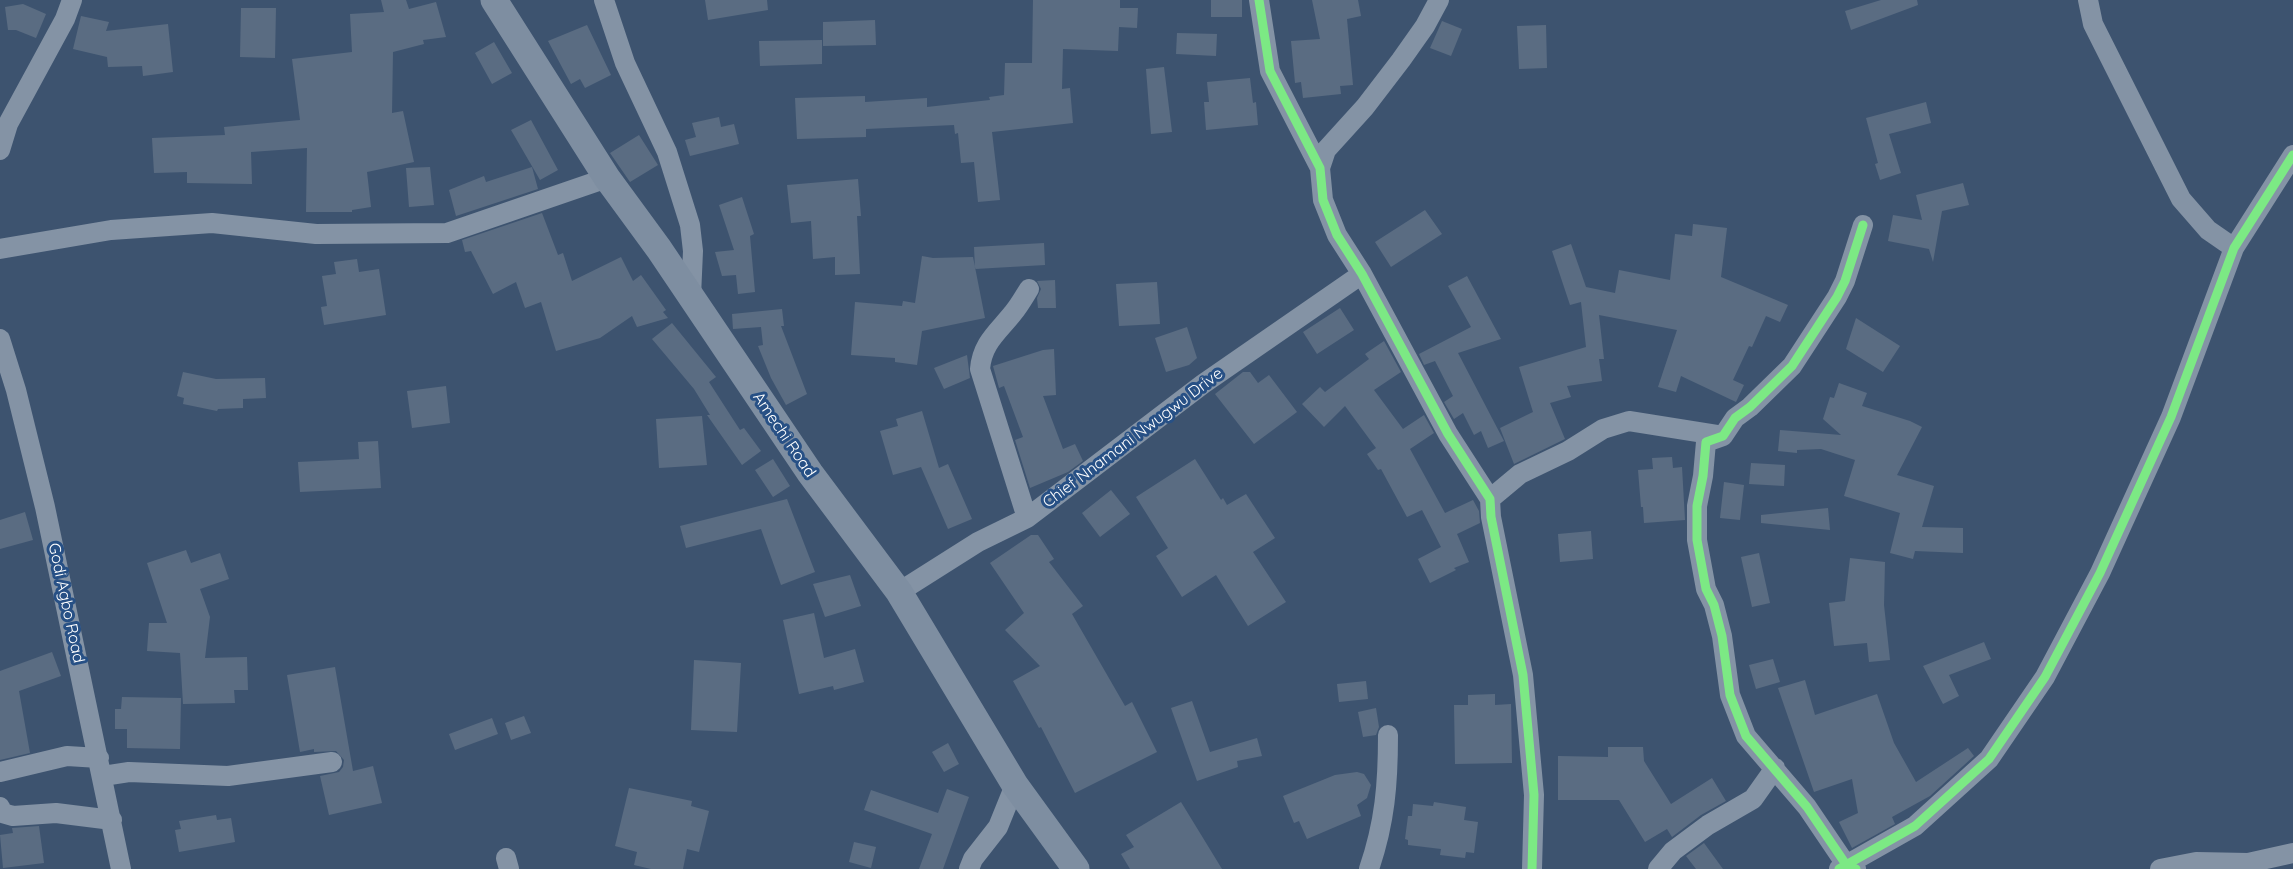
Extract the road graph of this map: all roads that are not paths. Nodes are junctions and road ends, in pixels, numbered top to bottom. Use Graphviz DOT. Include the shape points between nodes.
graph roads {
  1 [pos="72,0"];
  2 [pos="494,0"];
  3 [pos="604,0"];
  4 [pos="1259,0"];
  5 [pos="1439,0"];
  6 [pos="2088,0"];
  7 [pos="0,150"];
  8 [pos="2293,155"];
  9 [pos="1320,168"];
  10 [pos="607,178"];
  11 [pos="1863,225"];
  12 [pos="2234,248"];
  13 [pos="0,249"];
  14 [pos="1362,274"];
  15 [pos="1029,289"];
  16 [pos="691,296"];
  17 [pos="0,339"];
  18 [pos="1723,436"];
  19 [pos="1490,499"];
  20 [pos="1027,518"];
  21 [pos="899,592"];
  22 [pos="1388,735"];
  23 [pos="332,762"];
  24 [pos="101,767"];
  25 [pos="1775,768"];
  26 [pos="0,772"];
  27 [pos="1015,785"];
  28 [pos="0,807"];
  29 [pos="112,820"];
  30 [pos="2293,852"];
  31 [pos="1847,868"];
  32 [pos="122,869"];
  33 [pos="969,869"];
  34 [pos="1076,869"];
  35 [pos="1369,869"];
  36 [pos="1532,869"];
  37 [pos="1658,869"];
  38 [pos="2160,869"];
  1 -- 7 [label="street" via="8,124"];
  2 -- 10 [label="main road, Amechi Road"];
  3 -- 16 [label="street" via="625,63 666,152 690,225"];
  4 -- 9 [label="street" via="1270,71"];
  5 -- 9 [label="street" via="1401,60 1326,150"];
  6 -- 12 [label="street" via="2093,24 2181,199 2208,230"];
  8 -- 12 [label="street"];
  9 -- 14 [label="street" via="1323,200 1337,235"];
  10 -- 13 [label="street" via="447,233 316,234 212,223 111,230"];
  10 -- 16 [label="main road, Amechi Road"];
  11 -- 18 [label="street" via="1845,280 1826,316 1792,366 1735,418"];
  12 -- 31 [label="street" via="2171,417 2100,573 2044,677 1989,759 1915,826"];
  14 -- 19 [label="street" via="1448,434"];
  14 -- 20 [label="street, Chief Nnamani Nwugwu Drive" via="1203,384"];
  15 -- 20 [label="street" via="989,340 980,369"];
  16 -- 21 [label="main road, Amechi Road" via="810,473"];
  17 -- 24 [label="street, Godi Agbo Road" via="45,507"];
  18 -- 19 [label="street" via="1629,421 1603,429 1520,474"];
  18 -- 25 [label="street" via="1706,442 1697,506 1697,540 1706,589 1722,636 1730,695 1746,736"];
  19 -- 36 [label="street" via="1523,675 1534,795"];
  20 -- 21 [label="street, Chief Nnamani Nwugwu Drive" via="978,542"];
  21 -- 27 [label="main road, Amechi Road"];
  22 -- 35 [label="street" via="1388,786 1382,827"];
  23 -- 24 [label="street" via="228,776 129,772"];
  24 -- 26 [label="street" via="67,756"];
  24 -- 29 [label="street, Godi Agbo Road"];
  25 -- 31 [label="street" via="1807,807"];
  25 -- 37 [label="street" via="1753,799 1708,825 1673,851"];
  27 -- 33 [label="street" via="998,827"];
  27 -- 34 [label="main road, Amechi Road"];
  28 -- 29 [label="street" via="2,813 13,816 56,813"];
  29 -- 32 [label="street, Godi Agbo Road"];
  30 -- 38 [label="street" via="2248,863 2196,862"];
}
